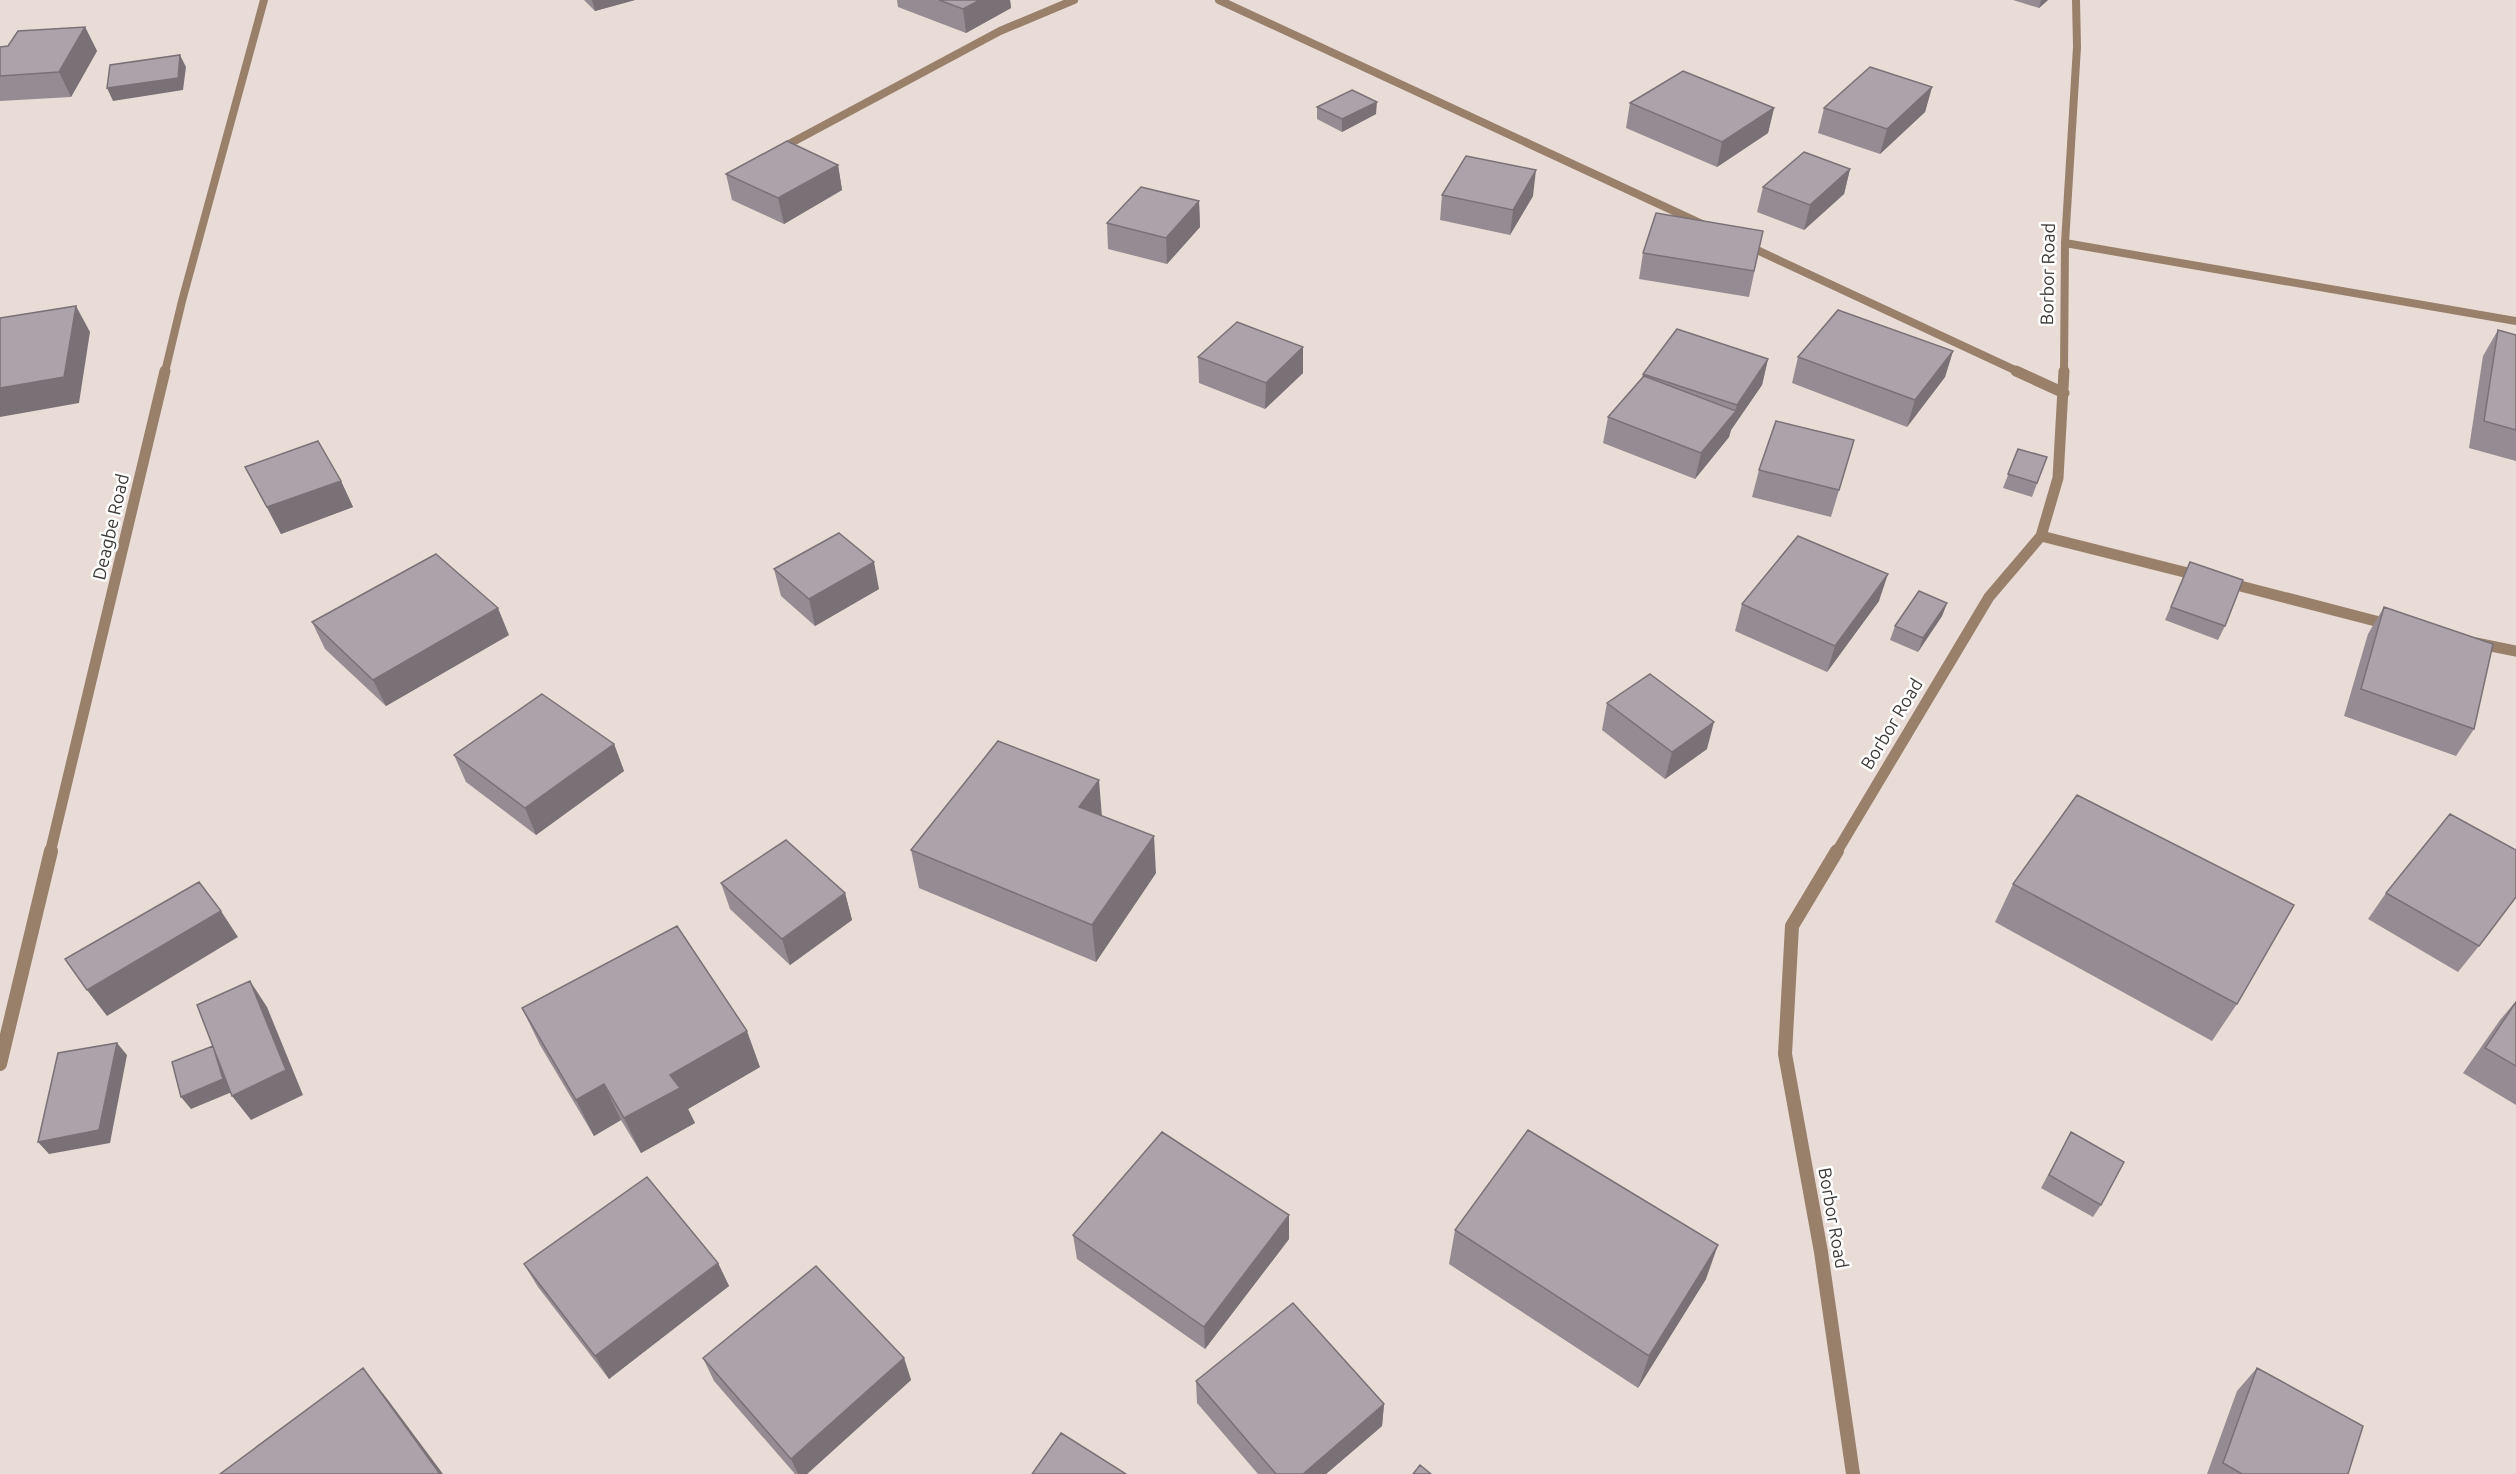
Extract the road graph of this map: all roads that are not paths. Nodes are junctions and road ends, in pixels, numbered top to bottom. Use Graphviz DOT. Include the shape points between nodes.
graph roads {
  1 [pos="264,0"];
  2 [pos="1074,0"];
  3 [pos="1219,0"];
  4 [pos="2076,0"];
  5 [pos="789,144"];
  6 [pos="1717,231"];
  7 [pos="1739,242"];
  8 [pos="2065,243"];
  9 [pos="2516,321"];
  10 [pos="2064,393"];
  11 [pos="2041,536"];
  12 [pos="2406,629"];
  13 [pos="2461,640"];
  14 [pos="2516,651"];
  15 [pos="0,1064"];
  16 [pos="1853,1474"];
  1 -- 15 [label="street, Deagbe Road" via="182,301"];
  2 -- 5 [label="street" via="1000,31"];
  3 -- 6 [label="street"];
  4 -- 8 [label="street, Borbor Road" via="2077,47"];
  7 -- 10 [label="street"];
  8 -- 9 [label="street"];
  8 -- 10 [label="street, Borbor Road"];
  10 -- 11 [label="street, Borbor Road" via="2058,478"];
  11 -- 12 [label="street"];
  11 -- 16 [label="street, Borbor Road" via="1989,597 1792,926 1785,1054 1821,1252"];
  13 -- 14 [label="street"];
}
